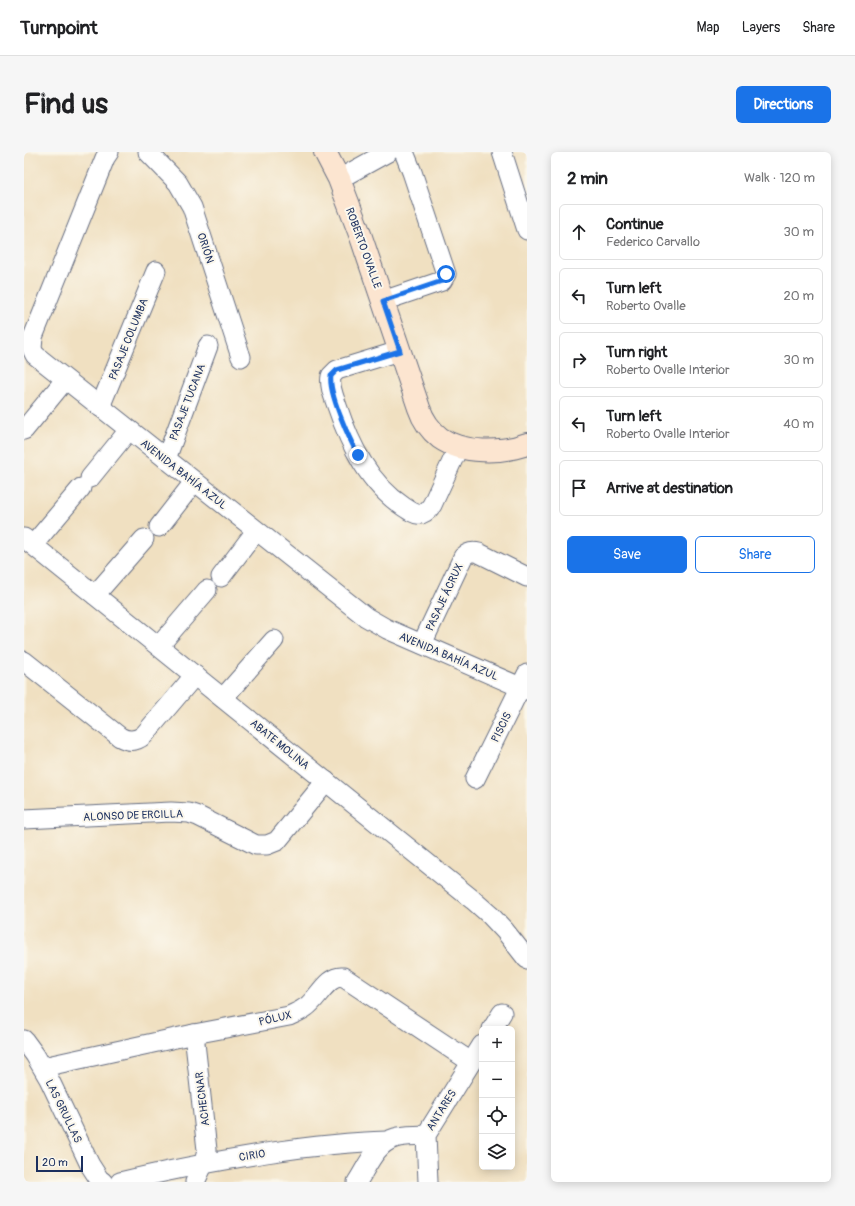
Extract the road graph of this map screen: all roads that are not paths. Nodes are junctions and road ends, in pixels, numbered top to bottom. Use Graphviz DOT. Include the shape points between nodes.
graph roads {
  1 [pos="109,152"];
  2 [pos="148,152"];
  3 [pos="325,152"];
  4 [pos="388,152"];
  5 [pos="404,152"];
  6 [pos="502,152"];
  7 [pos="339,179"];
  8 [pos="527,230"];
  9 [pos="156,271"];
  10 [pos="383,301"];
  11 [pos="208,346"];
  12 [pos="400,351"];
  13 [pos="241,357"];
  14 [pos="65,380"];
  15 [pos="100,407"];
  16 [pos="24,430"];
  17 [pos="129,430"];
  18 [pos="527,444"];
  19 [pos="459,446"];
  20 [pos="166,459"];
  21 [pos="194,482"];
  22 [pos="159,527"];
  23 [pos="256,531"];
  24 [pos="144,539"];
  25 [pos="29,541"];
  26 [pos="222,577"];
  27 [pos="527,577"];
  28 [pos="207,590"];
  29 [pos="95,595"];
  30 [pos="274,640"];
  31 [pos="422,644"];
  32 [pos="159,646"];
  33 [pos="24,661"];
  34 [pos="195,676"];
  35 [pos="525,684"];
  36 [pos="223,698"];
  37 [pos="475,779"];
  38 [pos="326,781"];
  39 [pos="24,819"];
  40 [pos="527,959"];
  41 [pos="502,1013"];
  42 [pos="494,1026"];
  43 [pos="194,1034"];
  44 [pos="24,1040"];
  45 [pos="479,1050"];
  46 [pos="471,1062"];
  47 [pos="43,1067"];
  48 [pos="426,1135"];
  49 [pos="387,1141"];
  50 [pos="204,1163"];
  51 [pos="103,1182"];
  52 [pos="120,1182"];
  53 [pos="195,1182"];
  54 [pos="357,1182"];
  55 [pos="428,1182"];
  1 -- 14 [label="street, AVENIDA BAHÍA AZUL" via="33,337 35,355"];
  2 -- 13 [label="street, ORIÓN" via="178,183 192,207"];
  3 -- 7 [label="street, ROBERTO OVALLE"];
  4 -- 7 [label="street"];
  5 -- 10 [label="street" via="446,274 442,281"];
  6 -- 8 [label="street"];
  7 -- 10 [label="street, ROBERTO OVALLE"];
  9 -- 15 [label="street, PASAJE COLUMBA"];
  10 -- 12 [label="street, ROBERTO OVALLE"];
  11 -- 20 [label="street, PASAJE TUCANA"];
  12 -- 19 [label="street, ROBERTO OVALLE" via="427,424 441,438"];
  12 -- 19 [label="street" via="337,370 331,376 330,386 358,455 374,480 391,498 415,514 422,515 432,505"];
  14 -- 15 [label="street, AVENIDA BAHÍA AZUL"];
  14 -- 16 [label="street"];
  15 -- 17 [label="street, AVENIDA BAHÍA AZUL"];
  17 -- 20 [label="street, AVENIDA BAHÍA AZUL"];
  17 -- 25 [label="street" via="85,483"];
  18 -- 19 [label="street, ROBERTO OVALLE" via="496,450"];
  20 -- 21 [label="street, AVENIDA BAHÍA AZUL"];
  21 -- 22 [label="street"];
  21 -- 23 [label="street, AVENIDA BAHÍA AZUL"];
  23 -- 26 [label="street"];
  23 -- 31 [label="street, AVENIDA BAHÍA AZUL" via="366,617"];
  24 -- 29 [label="street"];
  25 -- 29 [label="street, ABATE MOLINA"];
  27 -- 31 [label="street, PASAJE ÁCRUX" via="479,553 470,552 463,557"];
  28 -- 32 [label="street"];
  29 -- 32 [label="street, ABATE MOLINA"];
  30 -- 36 [label="street"];
  31 -- 35 [label="street, AVENIDA BAHÍA AZUL"];
  32 -- 34 [label="street, ABATE MOLINA"];
  33 -- 34 [label="street" via="120,737 128,740 137,740 144,735"];
  34 -- 36 [label="street, ABATE MOLINA"];
  35 -- 37 [label="street, PISCIS"];
  36 -- 38 [label="street, ABATE MOLINA"];
  38 -- 39 [label="street, ALONSO DE ERCILLA" via="277,841 267,845 256,845 189,813"];
  38 -- 40 [label="street, ABATE MOLINA" via="490,915"];
  41 -- 42 [label="street"];
  43 -- 46 [label="street, PÓLUX" via="299,1012 338,976"];
  43 -- 47 [label="street, PÓLUX"];
  43 -- 50 [label="street, ACHECNAR" via="207,1144"];
  44 -- 47 [label="street, LAS GRULLAS"];
  45 -- 46 [label="street, ANTARES"];
  46 -- 48 [label="street, ANTARES"];
  47 -- 51 [label="street, LAS GRULLAS" via="90,1165"];
  48 -- 49 [label="street, CIRIO" via="399,1137"];
  48 -- 55 [label="street, ANTARES"];
  49 -- 50 [label="street, CIRIO" via="329,1144"];
  49 -- 54 [label="street" via="377,1150"];
  50 -- 52 [label="street, CIRIO"];
  50 -- 53 [label="street, ACHECNAR"];
}
